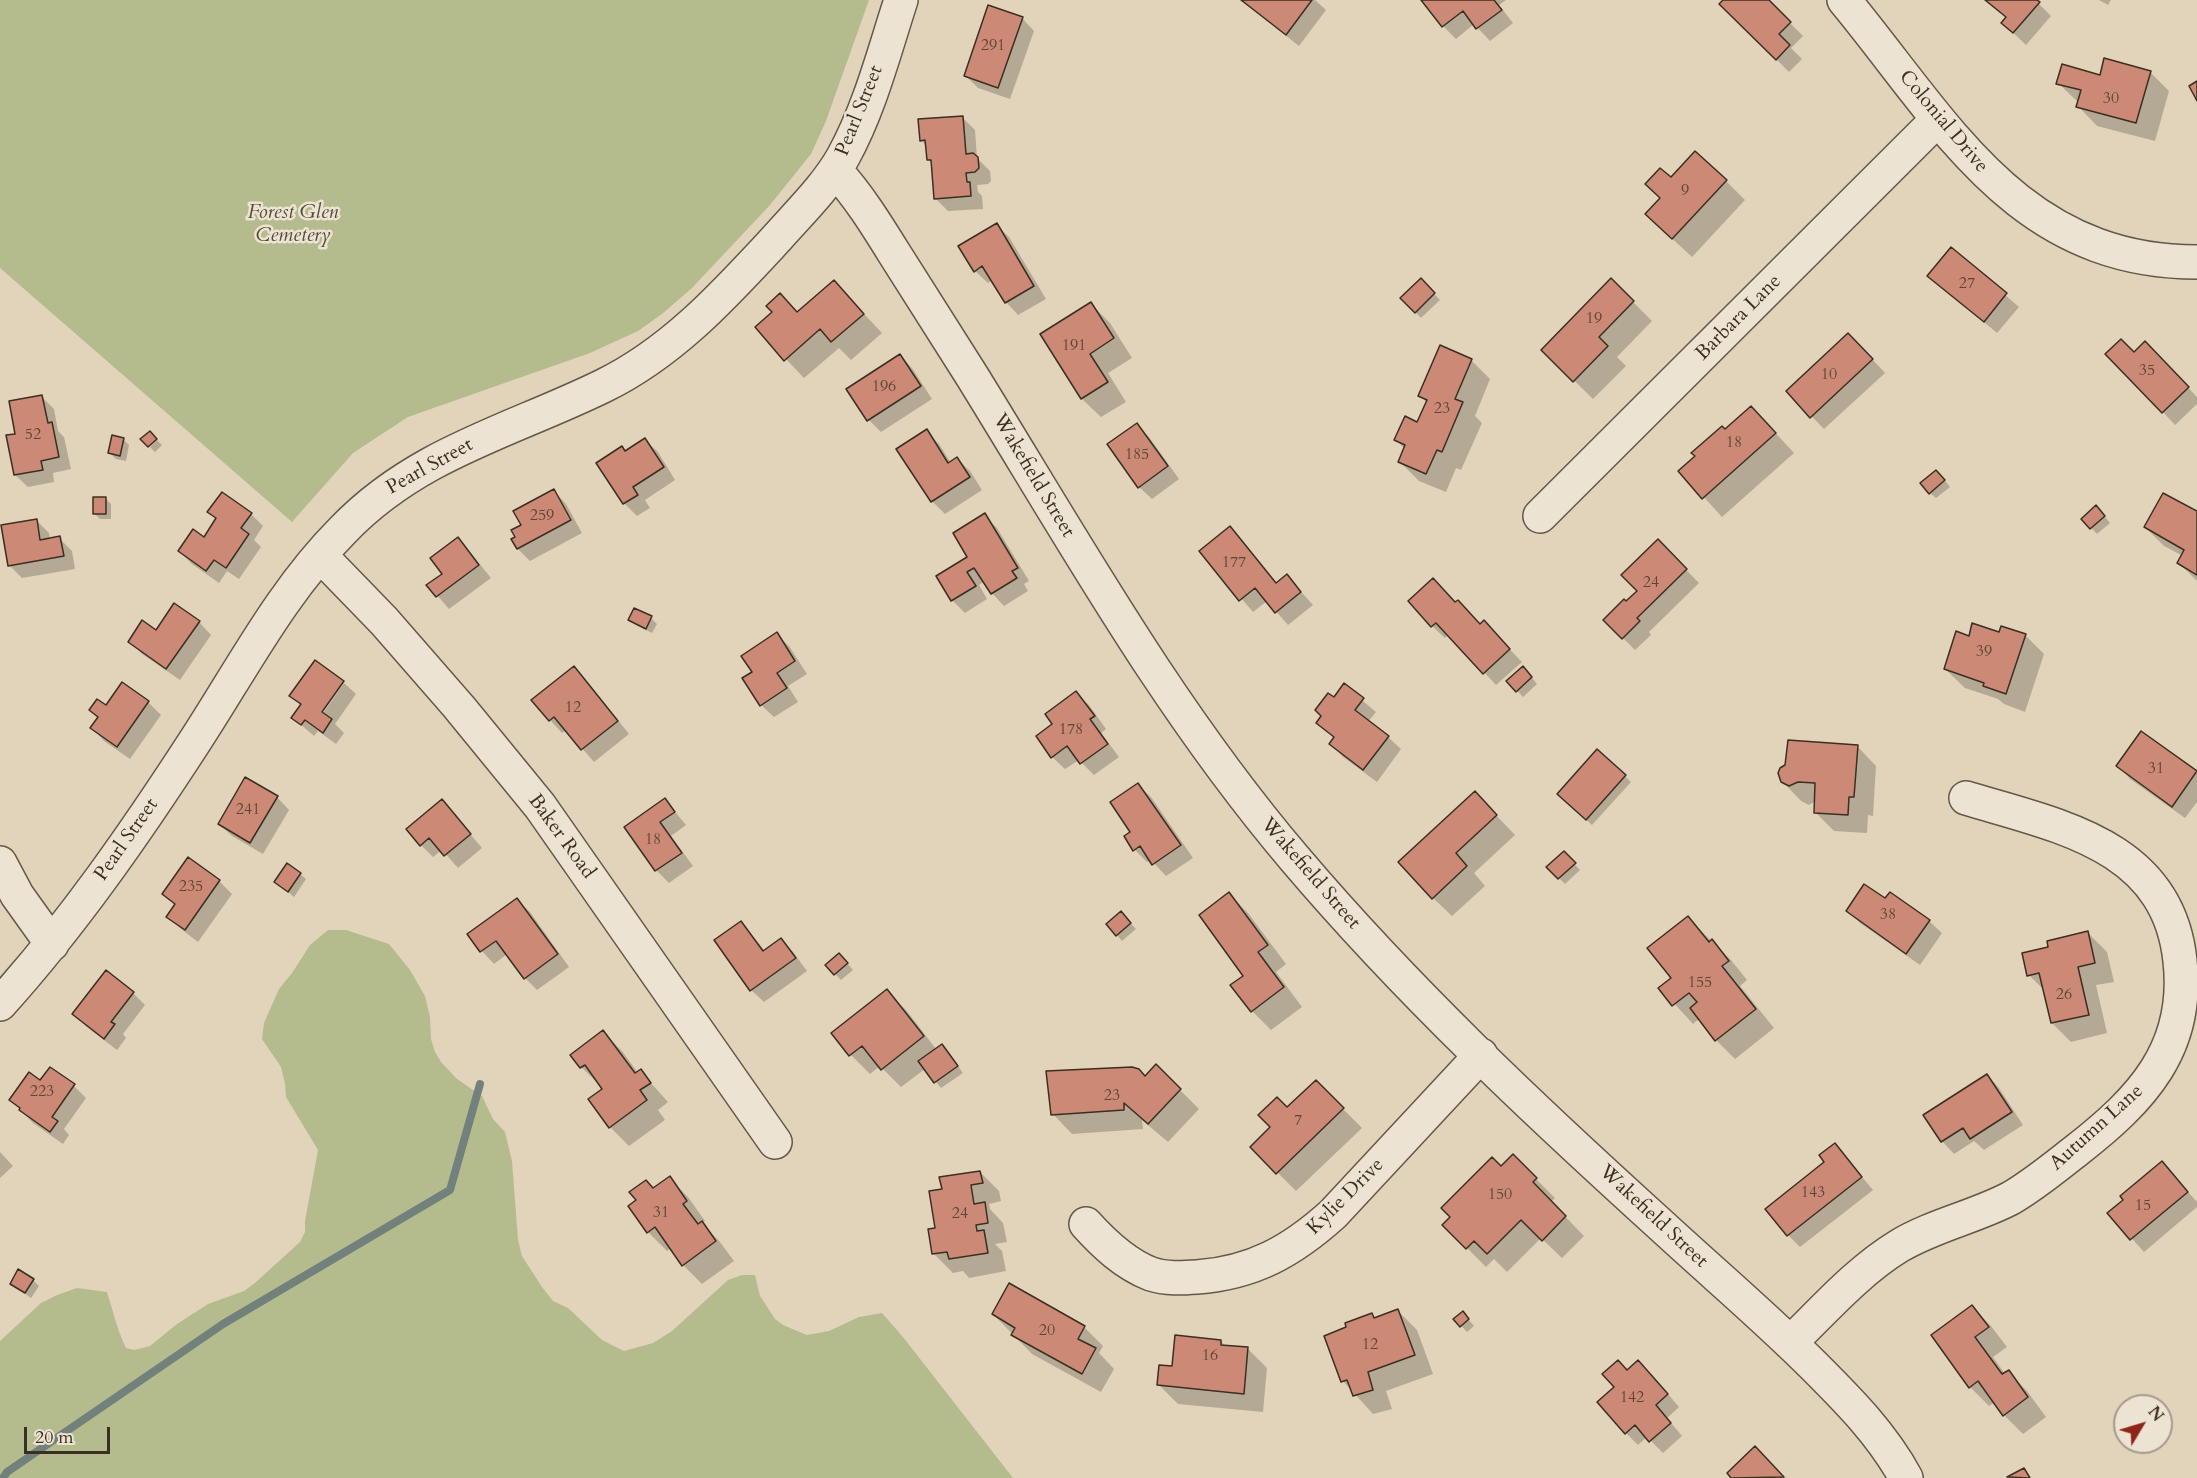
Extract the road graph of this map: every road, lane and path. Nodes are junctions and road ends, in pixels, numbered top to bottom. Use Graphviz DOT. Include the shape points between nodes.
graph roads {
  1 [pos="901,0"];
  2 [pos="1844,0"];
  3 [pos="1937,120"];
  4 [pos="835,170"];
  5 [pos="2197,262"];
  6 [pos="1540,516"];
  7 [pos="320,555"];
  8 [pos="1966,798"];
  9 [pos="0,863"];
  10 [pos="52,944"];
  11 [pos="0,1004"];
  12 [pos="1481,1055"];
  13 [pos="775,1142"];
  14 [pos="1086,1224"];
  15 [pos="1790,1343"];
  16 [pos="1906,1478"];
  1 -- 4 [label="street, Pearl Street" via="871,93"];
  2 -- 3 [label="street, Colonial Drive"];
  3 -- 5 [label="street, Colonial Drive" via="1986,175 2048,221 2117,251"];
  3 -- 6 [label="street, Barbara Lane"];
  4 -- 7 [label="street, Pearl Street" via="761,255 659,354 603,386 467,445 396,483"];
  4 -- 12 [label="street, Wakefield Street" via="858,196 1112,606 1205,745 1337,907"];
  7 -- 10 [label="street, Pearl Street" via="282,605 158,797"];
  7 -- 13 [label="street, Baker Road" via="384,621 540,806"];
  8 -- 15 [label="street, Autumn Lane" via="2102,844 2150,884 2175,932 2182,975 2176,1027 2150,1081 2097,1134 2010,1198 1896,1248 1855,1280"];
  9 -- 10 [label="street"];
  10 -- 11 [label="street, Pearl Street"];
  12 -- 14 [label="street, Kylie Drive" via="1333,1214 1309,1236 1272,1258 1211,1276 1158,1276 1121,1258"];
  12 -- 15 [label="street, Wakefield Street"];
  15 -- 16 [label="street, Wakefield Street" via="1868,1421"];
}
